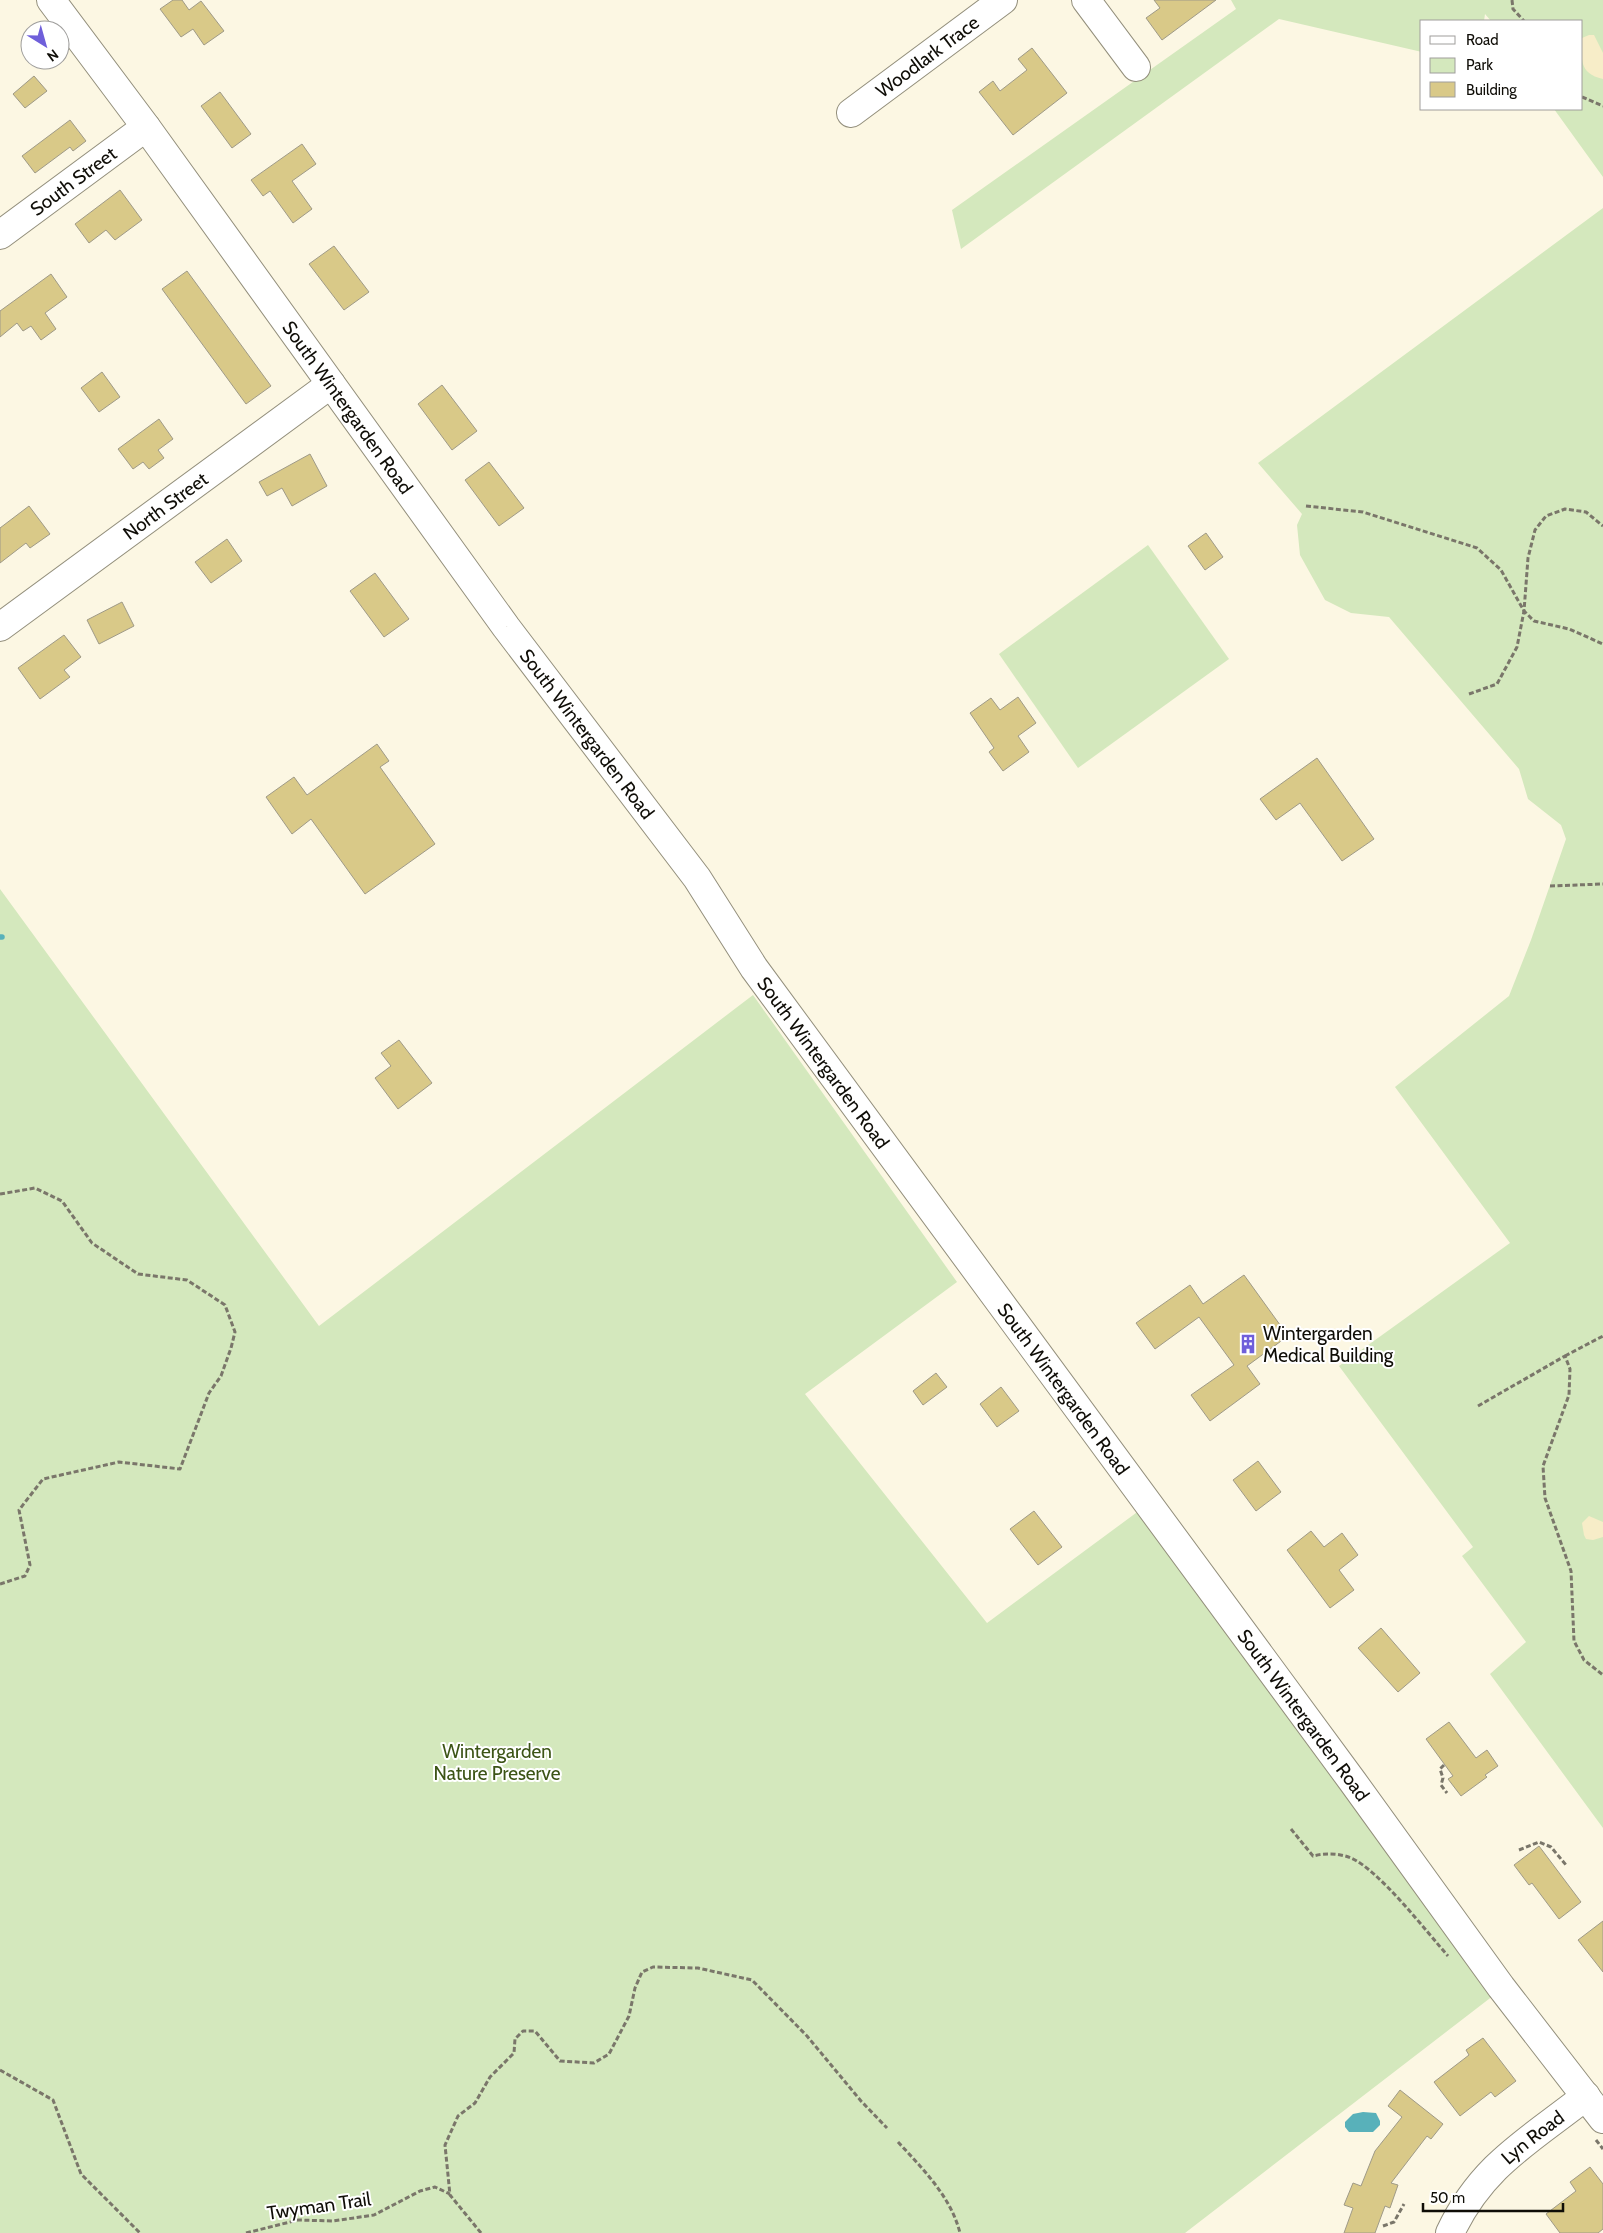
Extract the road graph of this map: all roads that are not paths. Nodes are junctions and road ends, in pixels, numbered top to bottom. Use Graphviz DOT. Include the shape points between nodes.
graph roads {
  1 [pos="50,0"];
  2 [pos="1003,0"];
  3 [pos="1086,0"];
  4 [pos="1136,67"];
  5 [pos="851,113"];
  6 [pos="146,127"];
  7 [pos="0,235"];
  8 [pos="331,384"];
  9 [pos="0,627"];
  10 [pos="1586,2096"];
  11 [pos="1603,2119"];
  12 [pos="1450,2233"];
  1 -- 6 [label="street, South Wintergarden Road"];
  2 -- 5 [label="street, Woodlark Trace"];
  3 -- 4 [label="street"];
  6 -- 7 [label="street, South Street"];
  6 -- 8 [label="street, South Wintergarden Road"];
  8 -- 9 [label="street, North Street"];
  8 -- 10 [label="street, South Wintergarden Road" via="506,627 697,878 765,984 1496,1979"];
  10 -- 11 [label="street, South Wintergarden Road"];
  10 -- 12 [label="street, Lyn Road" via="1498,2164 1478,2185"];
}
